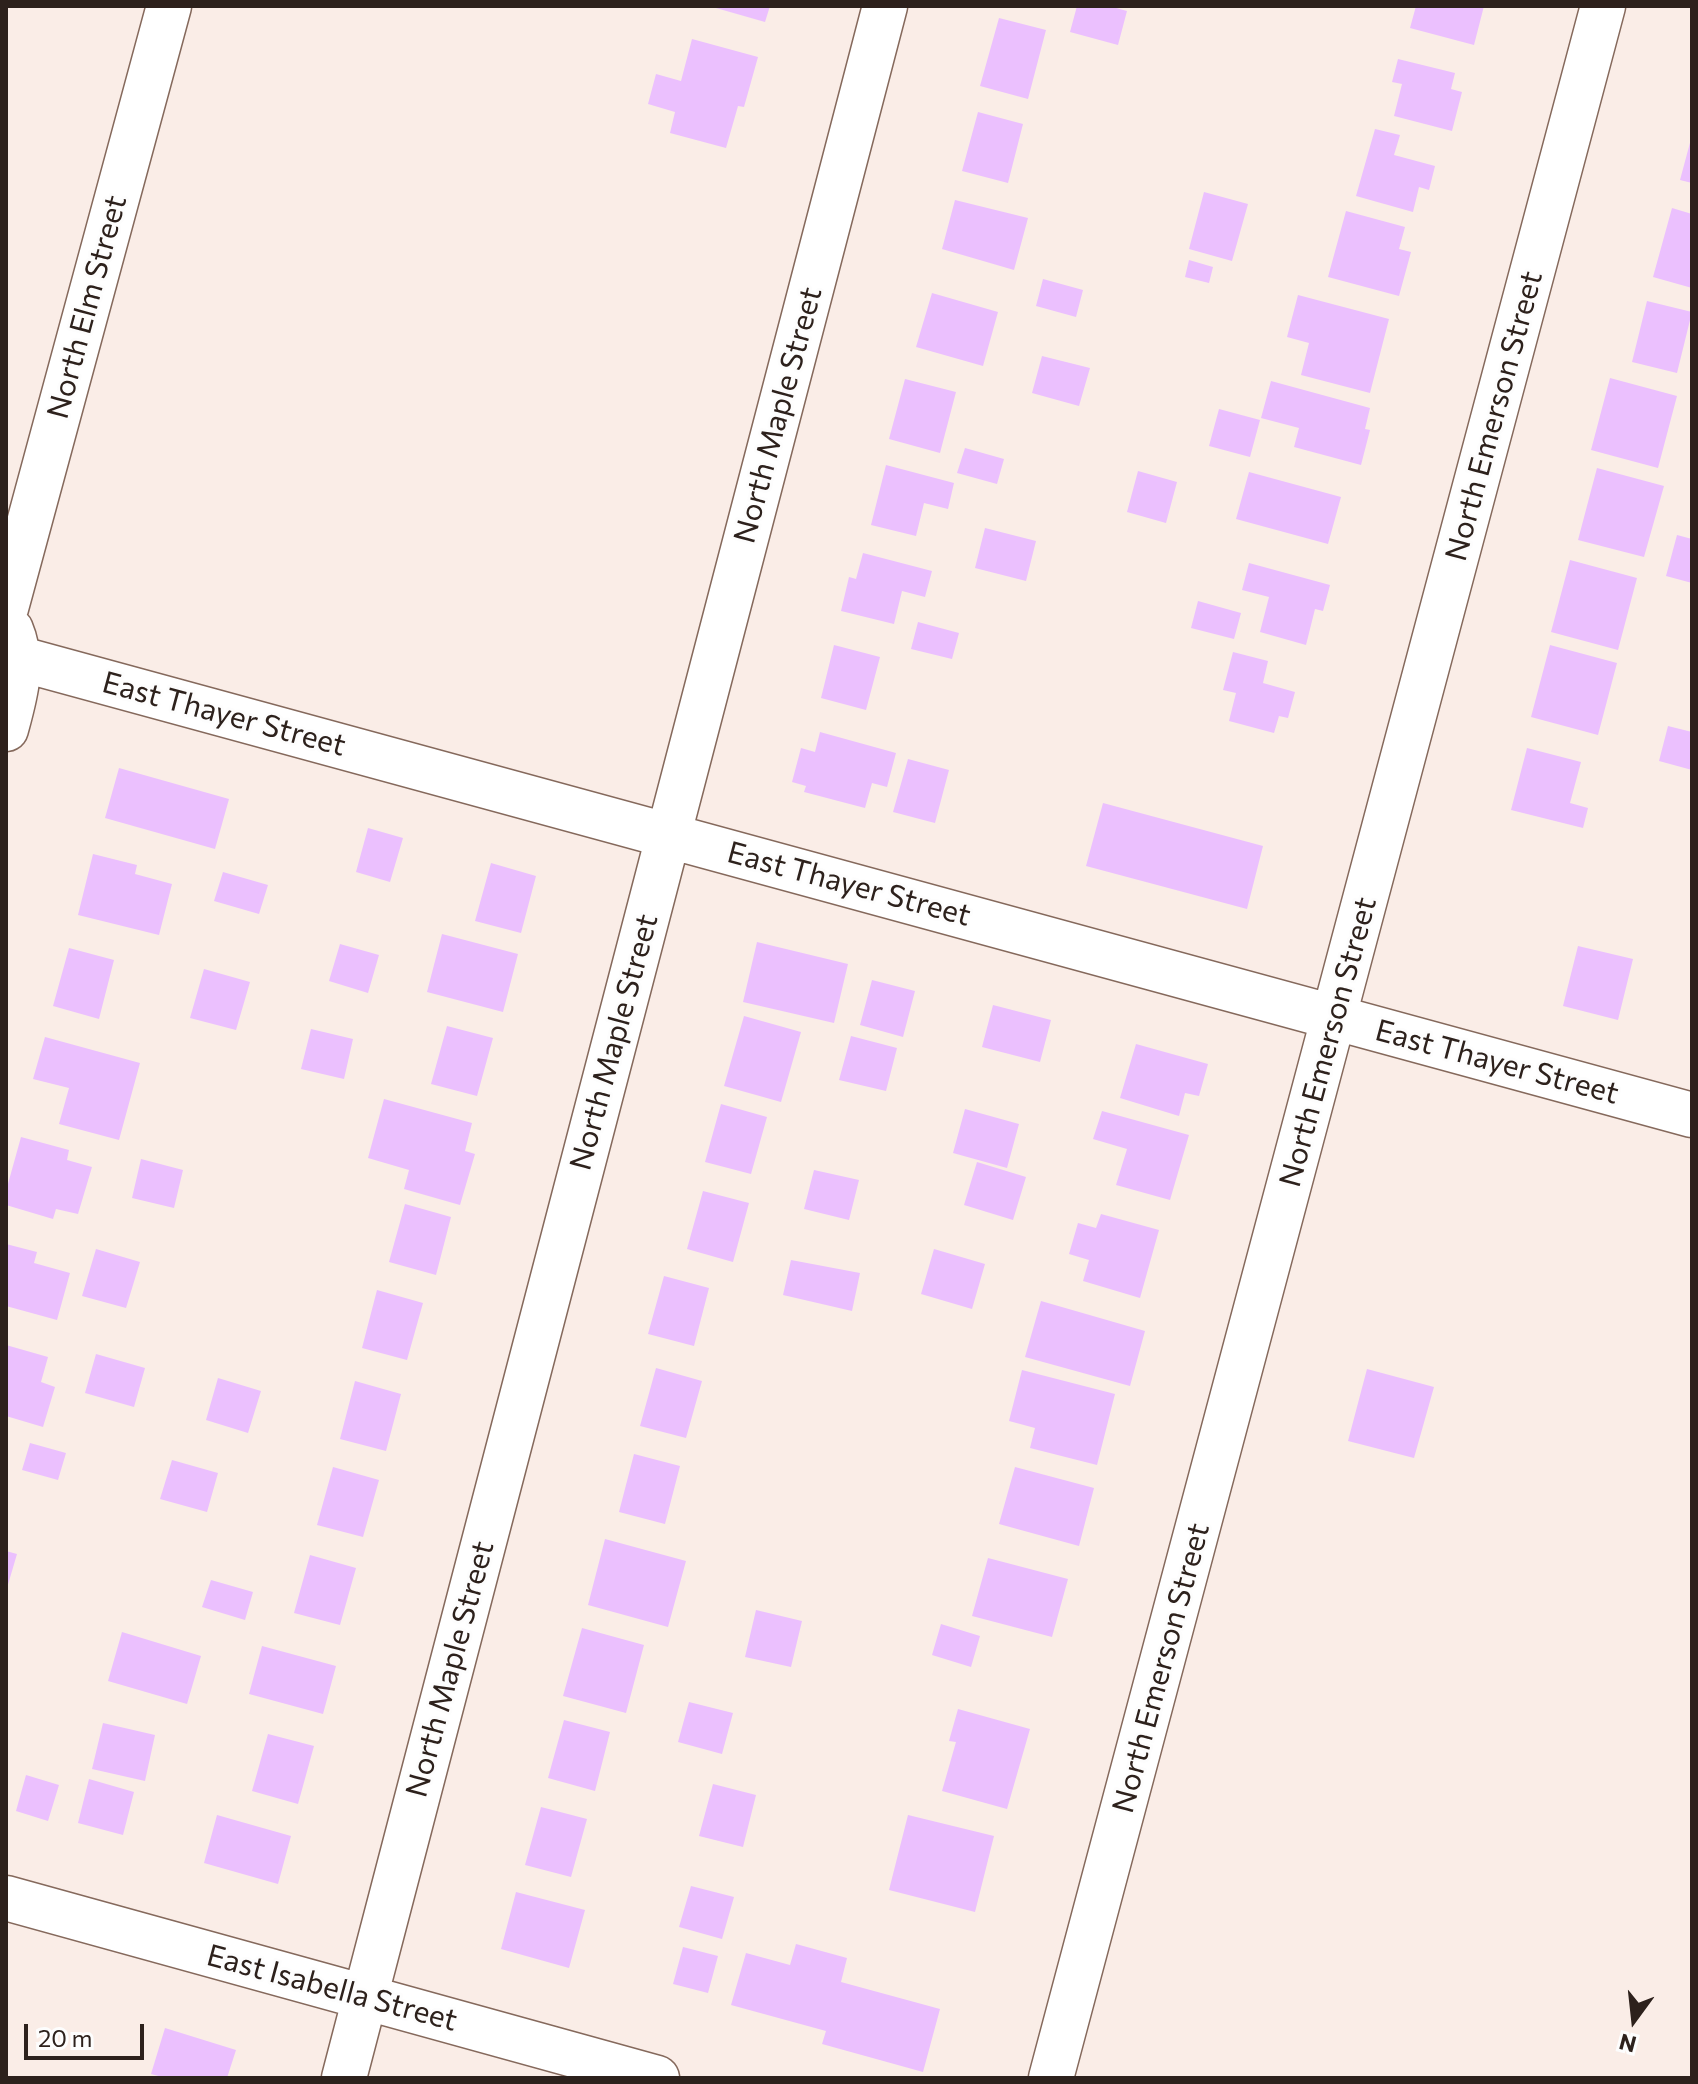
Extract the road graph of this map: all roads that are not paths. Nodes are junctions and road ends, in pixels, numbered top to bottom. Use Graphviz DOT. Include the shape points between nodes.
graph roads {
  1 [pos="169,6"];
  2 [pos="885,6"];
  3 [pos="1603,6"];
  4 [pos="6,609"];
  5 [pos="12,657"];
  6 [pos="6,729"];
  7 [pos="668,835"];
  8 [pos="1335,1017"];
  9 [pos="1692,1115"];
  10 [pos="6,1898"];
  11 [pos="365,1998"];
  12 [pos="344,2078"];
  13 [pos="657,2078"];
  14 [pos="1051,2078"];
  1 -- 4 [label="street, North Elm Street"];
  2 -- 7 [label="street, North Maple Street"];
  3 -- 8 [label="street, North Emerson Street"];
  4 -- 5 [label="street, North Elm Street"];
  5 -- 6 [label="street, North Elm Street" via="17,682"];
  5 -- 7 [label="street, East Thayer Street"];
  7 -- 8 [label="street, East Thayer Street"];
  7 -- 11 [label="street, North Maple Street"];
  8 -- 9 [label="street, East Thayer Street"];
  8 -- 14 [label="street, North Emerson Street"];
  10 -- 11 [label="street, East Isabella Street"];
  11 -- 12 [label="street, North Maple Street"];
  11 -- 13 [label="street, East Isabella Street"];
}
